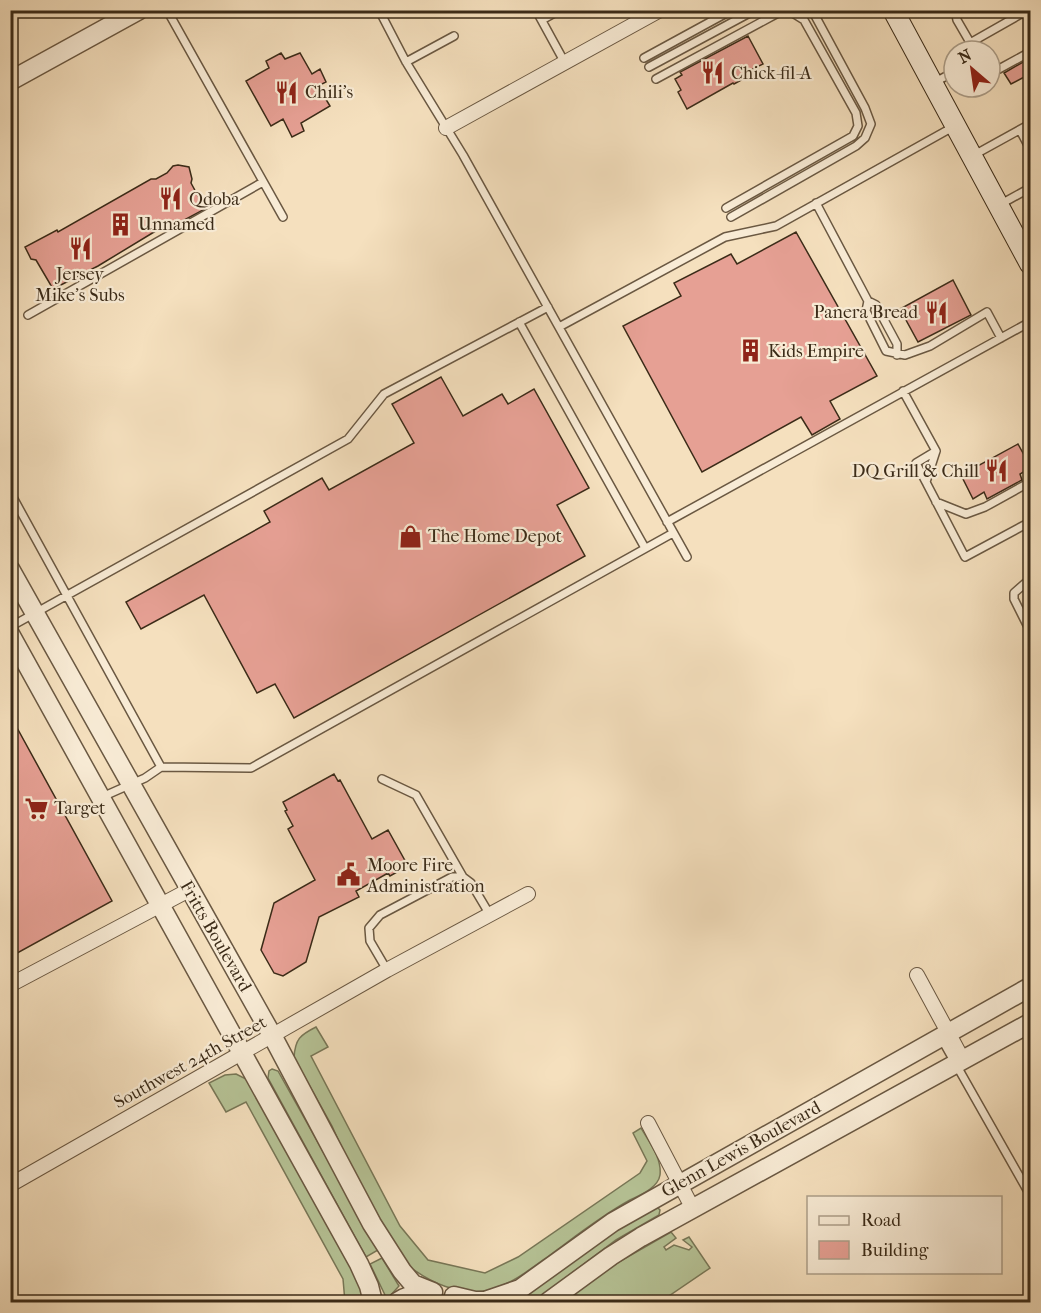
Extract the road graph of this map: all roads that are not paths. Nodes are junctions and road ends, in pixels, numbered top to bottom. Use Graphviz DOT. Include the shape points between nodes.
graph roads {
  1 [pos="139,10"];
  2 [pos="167,10"];
  3 [pos="379,10"];
  4 [pos="536,10"];
  5 [pos="560,10"];
  6 [pos="660,10"];
  7 [pos="732,10"];
  8 [pos="755,10"];
  9 [pos="787,10"];
  10 [pos="812,10"];
  11 [pos="892,10"];
  12 [pos="955,10"];
  13 [pos="1029,10"];
  14 [pos="542,20"];
  15 [pos="454,36"];
  16 [pos="968,39"];
  17 [pos="977,39"];
  18 [pos="1030,52"];
  19 [pos="644,57"];
  20 [pos="406,62"];
  21 [pos="565,63"];
  22 [pos="649,67"];
  23 [pos="1002,67"];
  24 [pos="656,79"];
  25 [pos="942,79"];
  26 [pos="10,81"];
  27 [pos="932,84"];
  28 [pos="1030,124"];
  29 [pos="955,126"];
  30 [pos="446,128"];
  31 [pos="1020,130"];
  32 [pos="1030,148"];
  33 [pos="972,156"];
  34 [pos="263,182"];
  35 [pos="1030,188"];
  36 [pos="816,203"];
  37 [pos="998,205"];
  38 [pos="726,208"];
  39 [pos="283,217"];
  40 [pos="731,217"];
  41 [pos="1030,264"];
  42 [pos="868,301"];
  43 [pos="548,307"];
  44 [pos="28,315"];
  45 [pos="519,322"];
  46 [pos="1030,322"];
  47 [pos="559,327"];
  48 [pos="1001,338"];
  49 [pos="897,355"];
  50 [pos="903,391"];
  51 [pos="936,451"];
  52 [pos="926,482"];
  53 [pos="1030,482"];
  54 [pos="10,492"];
  55 [pos="936,502"];
  56 [pos="667,522"];
  57 [pos="1030,522"];
  58 [pos="673,533"];
  59 [pos="645,548"];
  60 [pos="687,556"];
  61 [pos="10,569"];
  62 [pos="1030,579"];
  63 [pos="67,595"];
  64 [pos="35,613"];
  65 [pos="10,627"];
  66 [pos="1030,631"];
  67 [pos="10,634"];
  68 [pos="161,767"];
  69 [pos="382,779"];
  70 [pos="130,785"];
  71 [pos="102,797"];
  72 [pos="463,877"];
  73 [pos="189,890"];
  74 [pos="528,894"];
  75 [pos="161,903"];
  76 [pos="490,915"];
  77 [pos="387,970"];
  78 [pos="917,975"];
  79 [pos="10,985"];
  80 [pos="1030,987"];
  81 [pos="1030,1023"];
  82 [pos="944,1034"];
  83 [pos="273,1036"];
  84 [pos="243,1053"];
  85 [pos="960,1062"];
  86 [pos="648,1123"];
  87 [pos="680,1184"];
  88 [pos="10,1185"];
  89 [pos="1030,1195"];
  90 [pos="693,1209"];
  91 [pos="433,1292"];
  92 [pos="460,1299"];
  93 [pos="374,1302"];
  94 [pos="397,1302"];
  95 [pos="548,1302"];
  1 -- 26 [label="street"];
  2 -- 34 [label="lane"];
  3 -- 20 [label="lane"];
  4 -- 14 [label="lane"];
  5 -- 14 [label="lane"];
  6 -- 21 [label="street"];
  7 -- 19 [label="lane"];
  8 -- 22 [label="lane"];
  9 -- 24 [label="lane"];
  9 -- 38 [label="lane" via="804,20 856,113 858,126 853,136"];
  10 -- 40 [label="lane" via="871,124 856,146"];
  11 -- 27 [label="main road"];
  12 -- 16 [label="lane"];
  13 -- 17 [label="lane"];
  14 -- 21 [label="lane"];
  15 -- 20 [label="lane"];
  18 -- 23 [label="lane"];
  20 -- 30 [label="lane"];
  21 -- 30 [label="street"];
  25 -- 27 [label="lane"];
  27 -- 29 [label="main road"];
  28 -- 31 [label="lane"];
  29 -- 33 [label="main road"];
  29 -- 36 [label="lane"];
  30 -- 43 [label="lane"];
  31 -- 32 [label="lane"];
  31 -- 33 [label="lane"];
  33 -- 37 [label="main road"];
  34 -- 39 [label="lane"];
  34 -- 44 [label="lane"];
  35 -- 37 [label="lane"];
  36 -- 42 [label="lane"];
  36 -- 47 [label="lane" via="776,226 725,237"];
  37 -- 41 [label="main road"];
  42 -- 49 [label="lane" via="876,305 897,344"];
  42 -- 49 [label="lane" via="866,311 886,351"];
  43 -- 45 [label="lane"];
  43 -- 47 [label="lane"];
  45 -- 59 [label="lane"];
  45 -- 63 [label="lane" via="384,394 348,439"];
  46 -- 48 [label="lane"];
  47 -- 56 [label="lane"];
  48 -- 49 [label="lane" via="987,312 930,346"];
  48 -- 50 [label="lane"];
  50 -- 51 [label="lane"];
  50 -- 56 [label="lane"];
  51 -- 52 [label="lane"];
  51 -- 52 [label="lane" via="916,463"];
  52 -- 55 [label="lane"];
  53 -- 55 [label="lane" via="966,514"];
  54 -- 63 [label="lane"];
  55 -- 57 [label="lane" via="965,556"];
  56 -- 58 [label="lane"];
  58 -- 59 [label="lane"];
  58 -- 60 [label="lane"];
  59 -- 68 [label="lane" via="251,768"];
  61 -- 64 [label="street, Fritts Boulevard"];
  62 -- 66 [label="lane" via="1014,592"];
  63 -- 64 [label="lane"];
  63 -- 68 [label="lane"];
  64 -- 65 [label="lane"];
  64 -- 70 [label="street, Fritts Boulevard"];
  67 -- 71 [label="street, Fritts Boulevard"];
  68 -- 70 [label="lane"];
  69 -- 72 [label="lane" via="416,795"];
  70 -- 71 [label="lane"];
  70 -- 73 [label="street, Fritts Boulevard"];
  71 -- 75 [label="street, Fritts Boulevard"];
  72 -- 76 [label="lane" via="471,883"];
  72 -- 77 [label="lane" via="452,877 380,915 369,928 370,941"];
  73 -- 75 [label="street"];
  73 -- 83 [label="street, Fritts Boulevard"];
  74 -- 76 [label="street, Southwest 24th Street"];
  75 -- 79 [label="street"];
  75 -- 84 [label="street, Fritts Boulevard"];
  76 -- 77 [label="street, Southwest 24th Street"];
  77 -- 83 [label="street, Southwest 24th Street"];
  78 -- 82 [label="street"];
  80 -- 82 [label="street, Glenn Lewis Boulevard"];
  81 -- 85 [label="street, Glenn Lewis Boulevard"];
  82 -- 85 [label="street"];
  82 -- 87 [label="street, Glenn Lewis Boulevard"];
  83 -- 84 [label="street, Southwest 24th Street"];
  83 -- 91 [label="street, Fritts Boulevard" via="372,1224 413,1284"];
  84 -- 88 [label="street, Southwest 24th Street"];
  84 -- 93 [label="street, Fritts Boulevard" via="359,1264"];
  85 -- 89 [label="lane"];
  85 -- 90 [label="street, Glenn Lewis Boulevard"];
  86 -- 87 [label="street"];
  87 -- 90 [label="street"];
  87 -- 92 [label="street, Glenn Lewis Boulevard" via="613,1222 520,1289 485,1301"];
  90 -- 95 [label="street, Glenn Lewis Boulevard" via="610,1256"];
  91 -- 92 [label="street, Glenn Lewis Boulevard"];
  91 -- 94 [label="street"];
}
